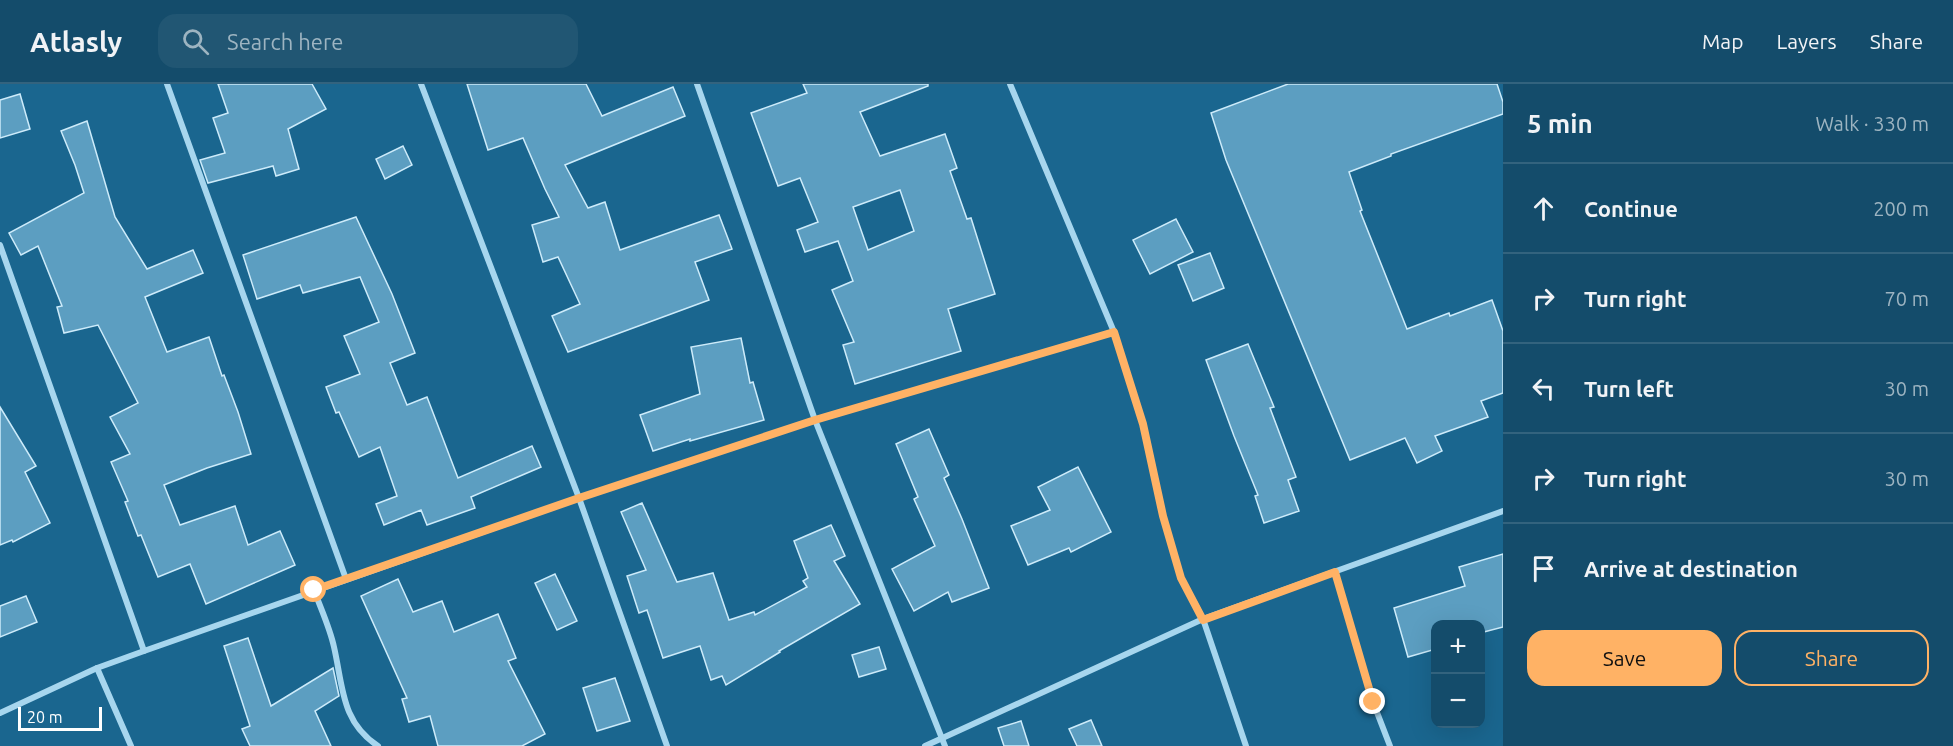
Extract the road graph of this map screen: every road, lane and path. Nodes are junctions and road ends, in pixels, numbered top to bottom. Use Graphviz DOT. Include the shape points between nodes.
graph roads {
  1 [pos="167,84"];
  2 [pos="422,84"];
  3 [pos="697,84"];
  4 [pos="1010,84"];
  5 [pos="0,244"];
  6 [pos="1114,332"];
  7 [pos="815,420"];
  8 [pos="579,498"];
  9 [pos="1503,511"];
  10 [pos="1335,572"];
  11 [pos="346,579"];
  12 [pos="314,590"];
  13 [pos="1203,620"];
  14 [pos="144,651"];
  15 [pos="97,668"];
  16 [pos="0,713"];
  17 [pos="944,743"];
  18 [pos="131,746"];
  19 [pos="378,746"];
  20 [pos="667,746"];
  21 [pos="925,746"];
  22 [pos="1246,746"];
  23 [pos="1390,746"];
  1 -- 11 [label="street"];
  2 -- 8 [label="street"];
  3 -- 7 [label="street"];
  4 -- 6 [label="street"];
  5 -- 14 [label="street"];
  6 -- 7 [label="street"];
  6 -- 13 [label="street" via="1143,424 1181,578"];
  7 -- 8 [label="street"];
  7 -- 17 [label="street"];
  8 -- 11 [label="street"];
  8 -- 20 [label="street"];
  9 -- 10 [label="street"];
  10 -- 13 [label="street"];
  10 -- 23 [label="street"];
  11 -- 12 [label="street"];
  12 -- 14 [label="street"];
  12 -- 19 [label="street" via="334,645 345,703 364,737"];
  13 -- 17 [label="street"];
  13 -- 22 [label="street"];
  14 -- 15 [label="street"];
  15 -- 16 [label="street"];
  15 -- 18 [label="street"];
  17 -- 21 [label="street"];
}
